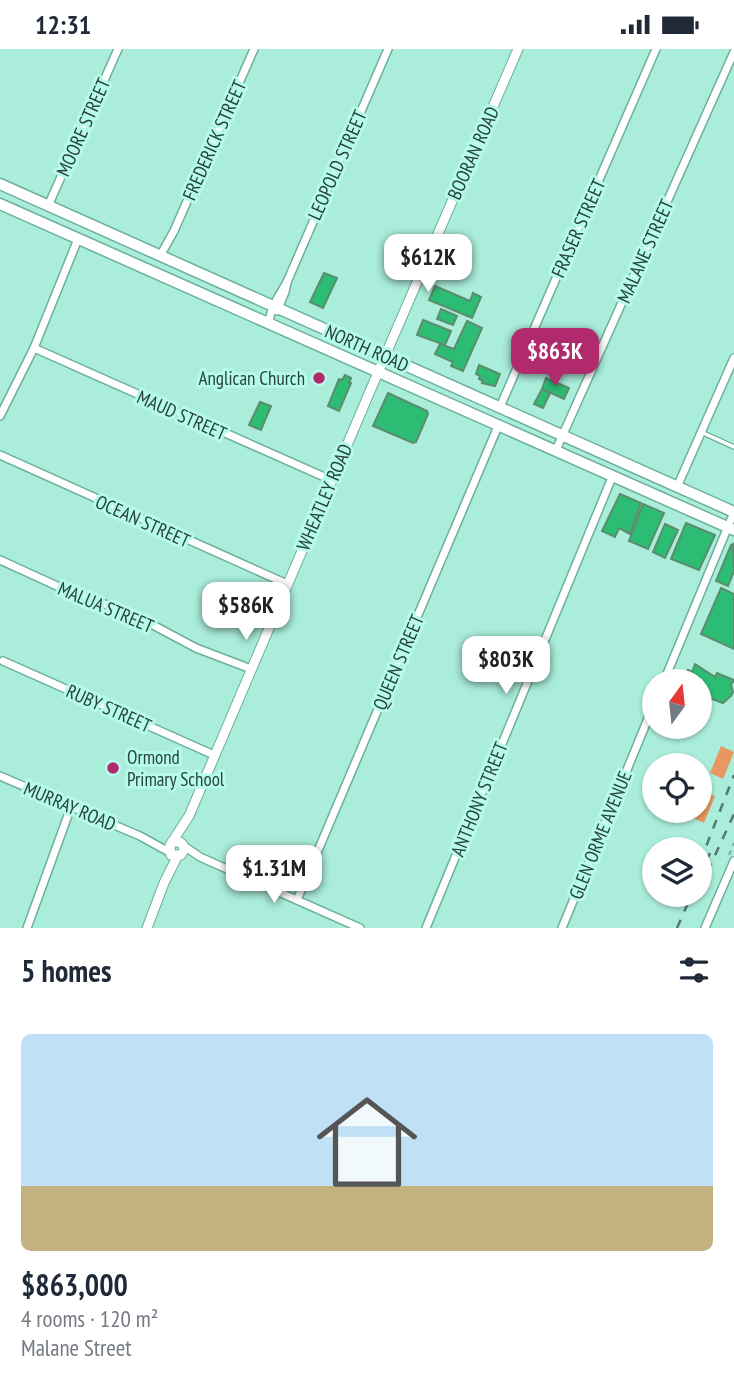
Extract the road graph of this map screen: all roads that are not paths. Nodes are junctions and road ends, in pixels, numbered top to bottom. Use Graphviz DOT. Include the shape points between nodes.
graph roads {
  1 [pos="118,49"];
  2 [pos="254,49"];
  3 [pos="388,49"];
  4 [pos="519,49"];
  5 [pos="656,49"];
  6 [pos="734,52"];
  7 [pos="0,184"];
  8 [pos="0,204"];
  9 [pos="48,206"];
  10 [pos="78,239"];
  11 [pos="162,257"];
  12 [pos="276,307"];
  13 [pos="268,324"];
  14 [pos="34,348"];
  15 [pos="385,355"];
  16 [pos="734,358"];
  17 [pos="378,372"];
  18 [pos="435,377"];
  19 [pos="427,394"];
  20 [pos="500,407"];
  21 [pos="0,417"];
  22 [pos="499,425"];
  23 [pos="701,432"];
  24 [pos="563,436"];
  25 [pos="734,447"];
  26 [pos="556,450"];
  27 [pos="0,455"];
  28 [pos="613,475"];
  29 [pos="331,480"];
  30 [pos="677,487"];
  31 [pos="734,512"];
  32 [pos="731,528"];
  33 [pos="0,559"];
  34 [pos="286,585"];
  35 [pos="3,661"];
  36 [pos="251,669"];
  37 [pos="669,669"];
  38 [pos="642,733"];
  39 [pos="215,755"];
  40 [pos="0,776"];
  41 [pos="71,807"];
  42 [pos="176,849"];
  43 [pos="734,861"];
  44 [pos="297,900"];
  45 [pos="350,926"];
  46 [pos="27,928"];
  47 [pos="147,928"];
  48 [pos="360,928"];
  49 [pos="426,928"];
  50 [pos="562,928"];
  51 [pos="705,928"];
  1 -- 9 [label="street, MOORE STREET"];
  2 -- 11 [label="street, FREDERICK STREET"];
  3 -- 12 [label="street, LEOPOLD STREET"];
  4 -- 15 [label="street, BOORAN ROAD"];
  5 -- 20 [label="street, FRASER STREET"];
  6 -- 24 [label="street, MALANE STREET"];
  7 -- 9 [label="highway, NORTH ROAD"];
  8 -- 10 [label="highway, NORTH ROAD"];
  9 -- 11 [label="highway, NORTH ROAD"];
  10 -- 13 [label="highway, NORTH ROAD"];
  10 -- 14 [label="street"];
  11 -- 12 [label="highway, NORTH ROAD"];
  12 -- 13 [label="street, LEOPOLD STREET"];
  12 -- 15 [label="highway, NORTH ROAD"];
  13 -- 17 [label="highway, NORTH ROAD"];
  14 -- 21 [label="street"];
  14 -- 29 [label="street, MAUD STREET"];
  15 -- 17 [label="street, BOORAN ROAD"];
  15 -- 18 [label="highway, NORTH ROAD"];
  16 -- 23 [label="street"];
  17 -- 19 [label="highway, NORTH ROAD"];
  17 -- 29 [label="street, WHEATLEY ROAD"];
  18 -- 19 [label="highway"];
  18 -- 20 [label="highway, NORTH ROAD"];
  19 -- 22 [label="highway, NORTH ROAD"];
  20 -- 24 [label="highway, NORTH ROAD"];
  22 -- 26 [label="highway, NORTH ROAD"];
  22 -- 44 [label="street, QUEEN STREET"];
  23 -- 25 [label="lane"];
  23 -- 30 [label="street"];
  24 -- 26 [label="street, MALANE STREET"];
  24 -- 30 [label="highway, NORTH ROAD"];
  26 -- 28 [label="highway, NORTH ROAD"];
  27 -- 34 [label="street, OCEAN STREET"];
  28 -- 32 [label="highway, NORTH ROAD"];
  28 -- 49 [label="street, ANTHONY STREET"];
  29 -- 34 [label="street, WHEATLEY ROAD"];
  30 -- 31 [label="highway, NORTH ROAD"];
  31 -- 32 [label="street"];
  32 -- 37 [label="street"];
  33 -- 36 [label="street, MALUA STREET"];
  34 -- 36 [label="street, WHEATLEY ROAD"];
  35 -- 39 [label="street, RUBY STREET"];
  36 -- 39 [label="street, WHEATLEY ROAD"];
  38 -- 50 [label="street, GLEN ORME AVENUE"];
  39 -- 42 [label="street, WHEATLEY ROAD"];
  40 -- 41 [label="street, MURRAY ROAD"];
  41 -- 42 [label="street, MURRAY ROAD"];
  41 -- 46 [label="street"];
  42 -- 44 [label="street, MURRAY ROAD"];
  42 -- 47 [label="street, WHEATLEY ROAD"];
  43 -- 51 [label="street"];
  44 -- 45 [label="street, MURRAY ROAD"];
  45 -- 48 [label="street, MURRAY ROAD"];
}
